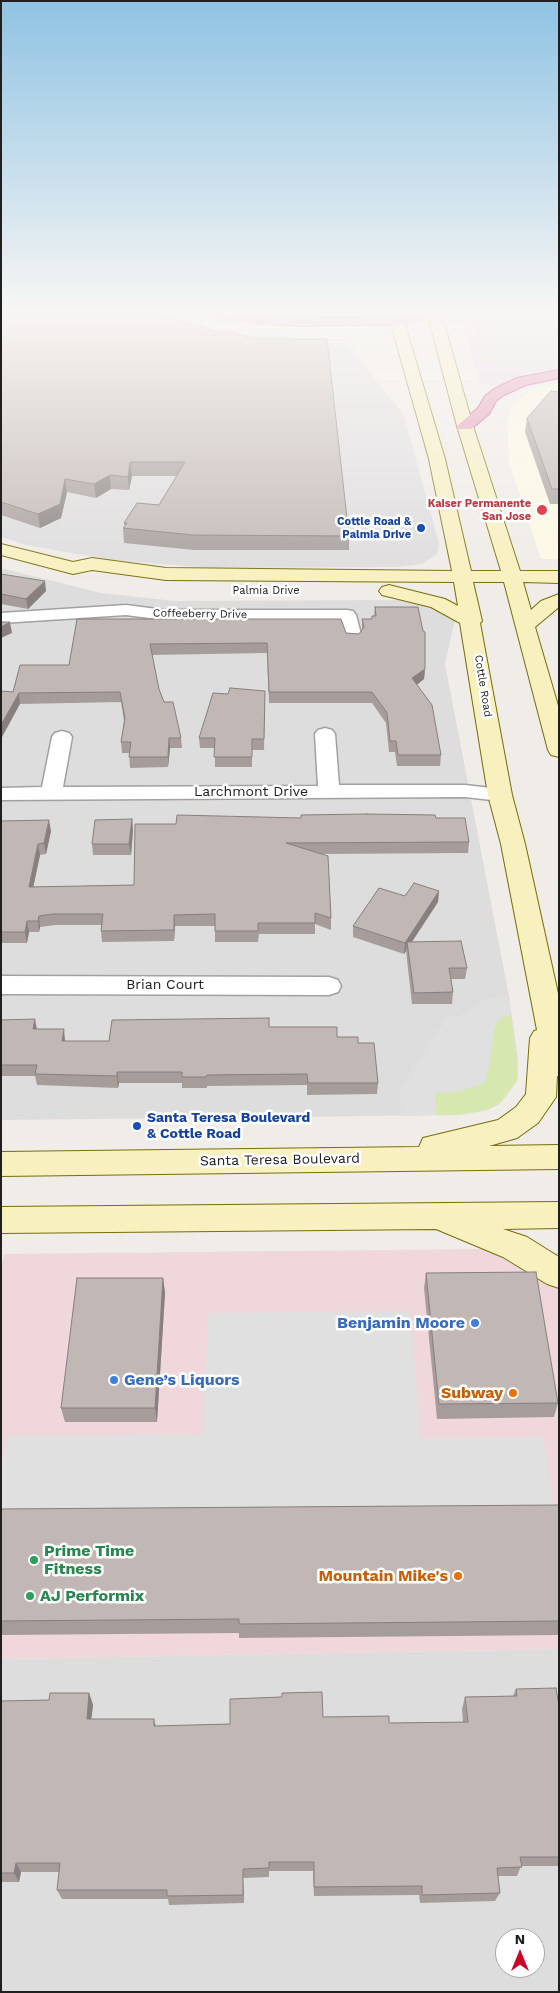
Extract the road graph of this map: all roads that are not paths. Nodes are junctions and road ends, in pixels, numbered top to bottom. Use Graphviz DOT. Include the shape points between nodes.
graph roads {
  1 [pos="421,402"];
  2 [pos="458,402"];
  3 [pos="489,402"];
  4 [pos="465,426"];
  5 [pos="502,541"];
  6 [pos="456,548"];
  7 [pos="1,549"];
  8 [pos="73,568"];
  9 [pos="559,568"];
  10 [pos="362,575"];
  11 [pos="559,577"];
  12 [pos="465,584"];
  13 [pos="513,584"];
  14 [pos="389,591"];
  15 [pos="559,591"];
  16 [pos="559,600"];
  17 [pos="1,618"];
  18 [pos="472,621"];
  19 [pos="524,627"];
  20 [pos="353,638"];
  21 [pos="325,734"];
  22 [pos="62,737"];
  23 [pos="559,750"];
  24 [pos="330,792"];
  25 [pos="1,794"];
  26 [pos="51,794"];
  27 [pos="500,795"];
  28 [pos="1,985"];
  29 [pos="329,986"];
  30 [pos="546,1004"];
  31 [pos="559,1066"];
  32 [pos="559,1157"];
  33 [pos="365,1158"];
  34 [pos="1,1164"];
  35 [pos="559,1215"];
  36 [pos="435,1217"];
  37 [pos="1,1220"];
  38 [pos="559,1274"];
  1 -- 6 [label="main road, Cottle Road"];
  2 -- 4 [label="main road"];
  3 -- 4 [label="highway" via="484,411"];
  4 -- 5 [label="main road"];
  5 -- 9 [label="main road" via="525,556"];
  5 -- 13 [label="main road"];
  6 -- 10 [label="main road" via="416,570"];
  6 -- 12 [label="main road, Cottle Road"];
  7 -- 8 [label="main road, Palmia Drive"];
  8 -- 10 [label="main road, Palmia Drive" via="92,564 166,574"];
  8 -- 14 [label="main road, Palmia Drive" via="78,578 153,591"];
  10 -- 12 [label="main road, Palmia Drive"];
  11 -- 13 [label="main road"];
  12 -- 13 [label="main road"];
  12 -- 14 [label="main road, Palmia Drive"];
  12 -- 18 [label="main road, Cottle Road"];
  13 -- 15 [label="main road"];
  13 -- 19 [label="main road"];
  14 -- 18 [label="main road" via="438,602"];
  16 -- 19 [label="main road"];
  17 -- 20 [label="street, Coffeeberry Drive" via="126,610 165,616 347,615"];
  18 -- 27 [label="main road, Cottle Road"];
  19 -- 23 [label="main road"];
  21 -- 24 [label="street"];
  22 -- 26 [label="street"];
  24 -- 26 [label="street, Larchmont Drive"];
  24 -- 27 [label="street, Larchmont Drive" via="465,791"];
  25 -- 26 [label="street, Larchmont Drive"];
  27 -- 30 [label="main road, Cottle Road"];
  28 -- 29 [label="street, Brian Court"];
  30 -- 31 [label="main road, Cottle Road"];
  30 -- 33 [label="main road" via="541,1097 527,1115 506,1130"];
  32 -- 33 [label="main road, Santa Teresa Boulevard"];
  33 -- 34 [label="main road, Santa Teresa Boulevard"];
  35 -- 36 [label="main road"];
  36 -- 37 [label="main road"];
  36 -- 38 [label="main road" via="515,1247"];
}
